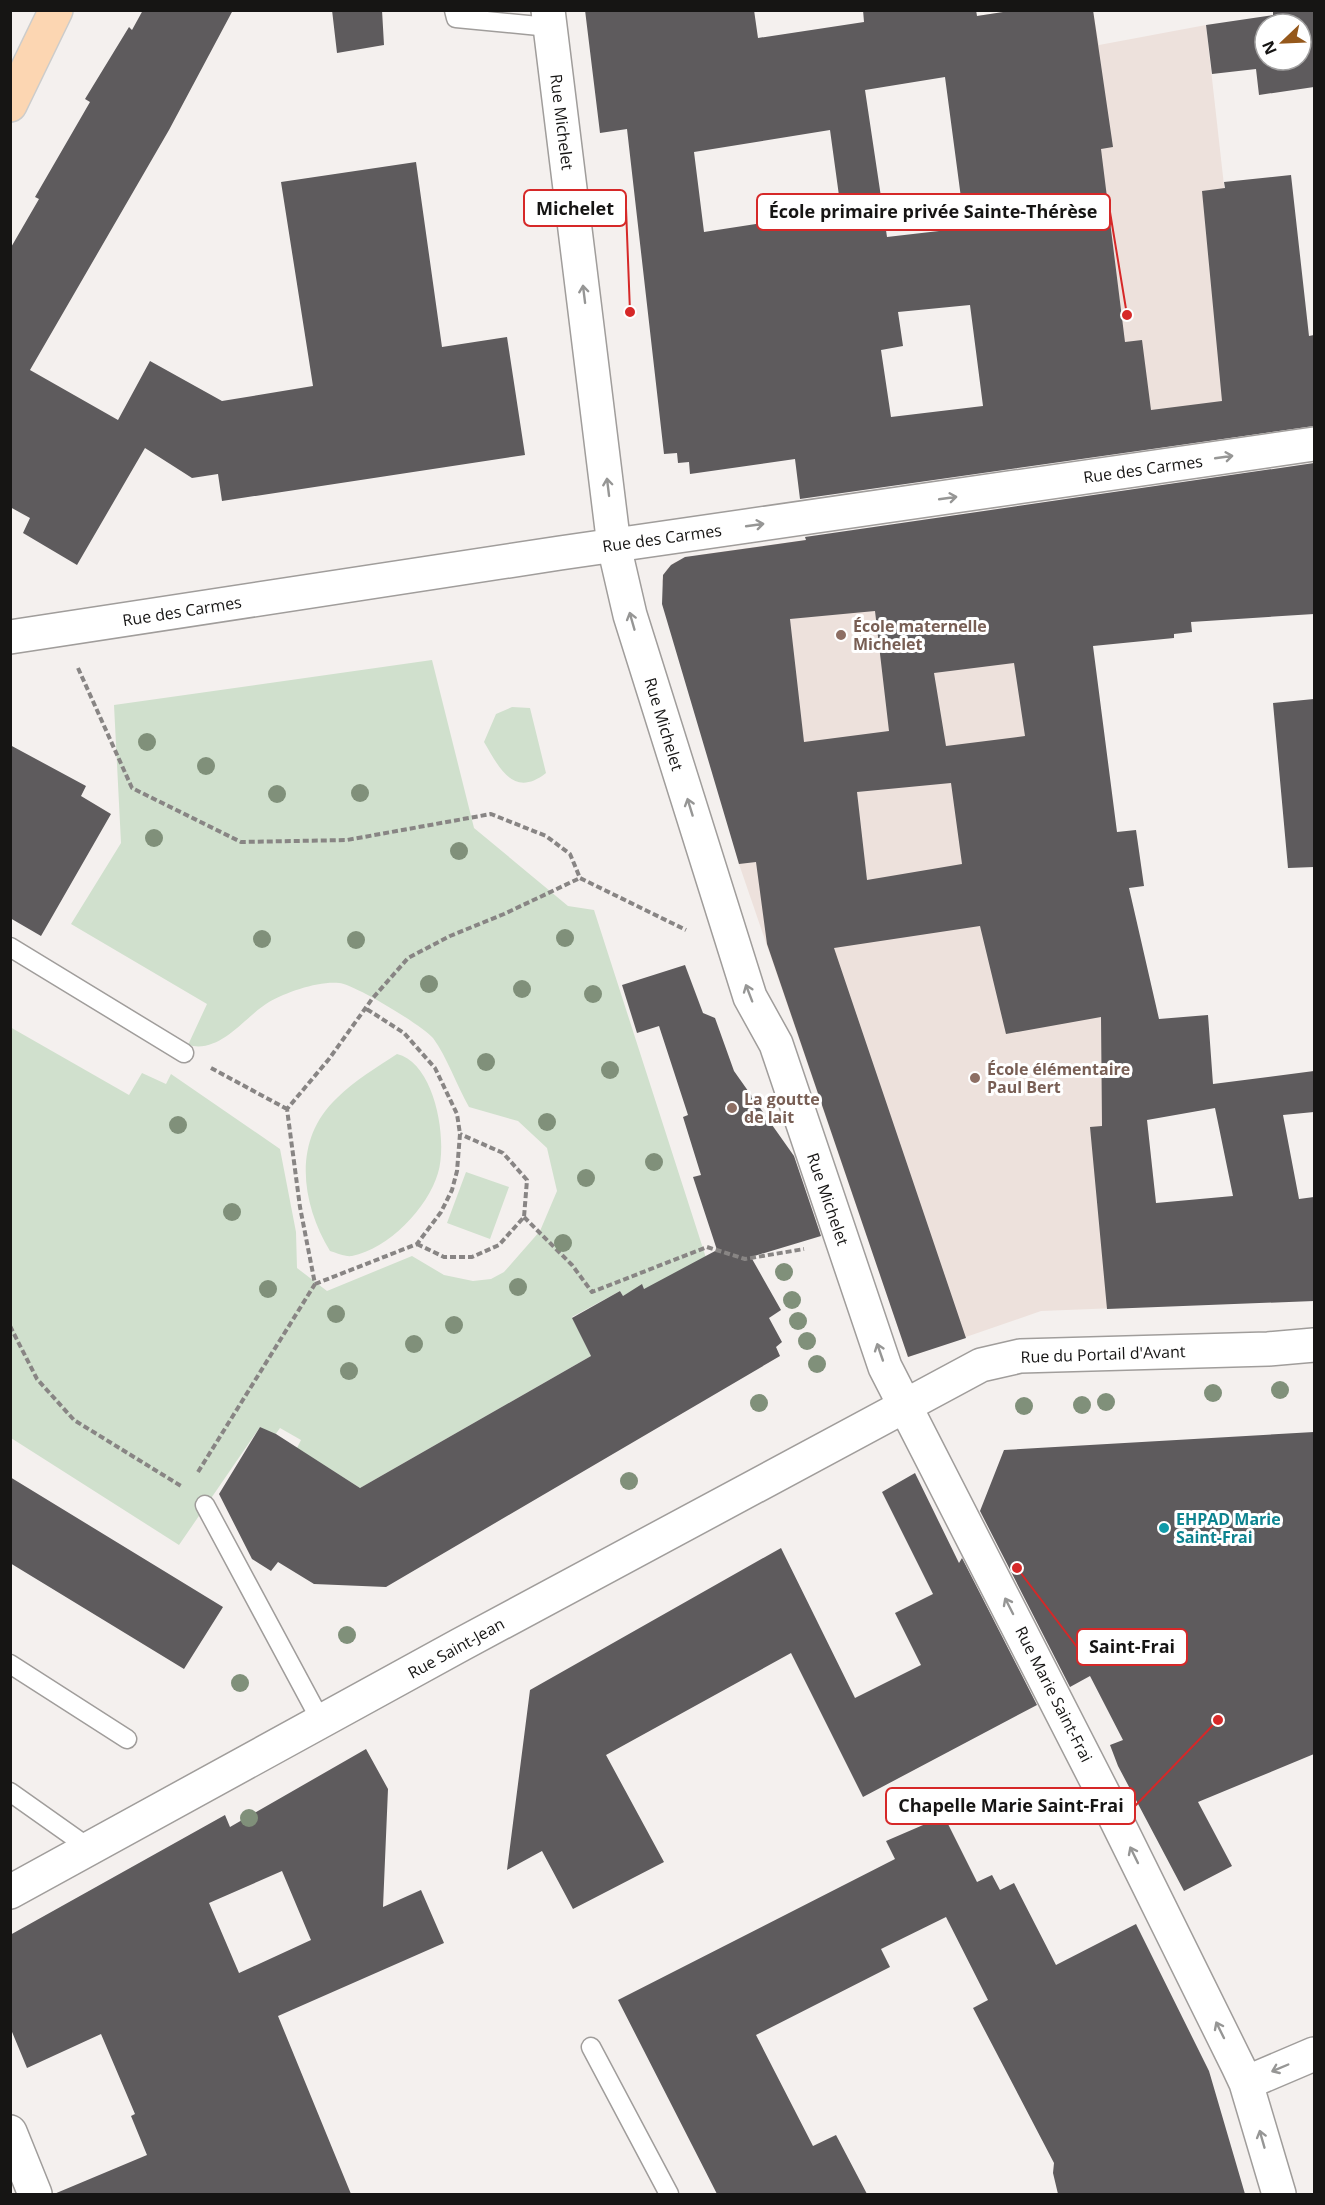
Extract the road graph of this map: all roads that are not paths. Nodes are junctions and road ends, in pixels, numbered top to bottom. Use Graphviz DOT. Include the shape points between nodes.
graph roads {
  1 [pos="56,10"];
  2 [pos="454,10"];
  3 [pos="548,19"];
  4 [pos="10,105"];
  5 [pos="1314,444"];
  6 [pos="614,546"];
  7 [pos="10,636"];
  8 [pos="10,947"];
  9 [pos="184,1053"];
  10 [pos="1314,1345"];
  11 [pos="903,1406"];
  12 [pos="205,1505"];
  13 [pos="10,1664"];
  14 [pos="321,1722"];
  15 [pos="127,1739"];
  16 [pos="10,1792"];
  17 [pos="92,1850"];
  18 [pos="10,1892"];
  19 [pos="591,2047"];
  20 [pos="1314,2054"];
  21 [pos="1246,2083"];
  22 [pos="10,2132"];
  23 [pos="35,2194"];
  24 [pos="669,2194"];
  25 [pos="1279,2194"];
  1 -- 4 [label="main road"];
  2 -- 3 [label="lane" via="456,18"];
  6 -- 3 [label="street, Rue Michelet, one-way"];
  6 -- 5 [label="street, Rue des Carmes, one-way"];
  6 -- 7 [label="street, Rue des Carmes"];
  11 -- 6 [label="street, Rue Michelet, one-way" via="885,1366 776,1044 750,997 630,615"];
  8 -- 9 [label="lane"];
  10 -- 11 [label="street, Rue du Portail d'Avant" via="1020,1356 981,1365"];
  11 -- 14 [label="street, Rue Saint-Jean"];
  21 -- 11 [label="street, Rue Marie Saint-Frai, one-way" via="957,1503"];
  12 -- 14 [label="lane"];
  13 -- 15 [label="lane"];
  14 -- 17 [label="street, Rue Saint-Jean"];
  16 -- 17 [label="lane"];
  17 -- 18 [label="street, Rue Saint-Jean"];
  19 -- 24 [label="lane"];
  20 -- 21 [label="street, one-way"];
  25 -- 21 [label="street, Rue Marie Saint-Frai, one-way"];
  22 -- 23 [label="street"];
}
